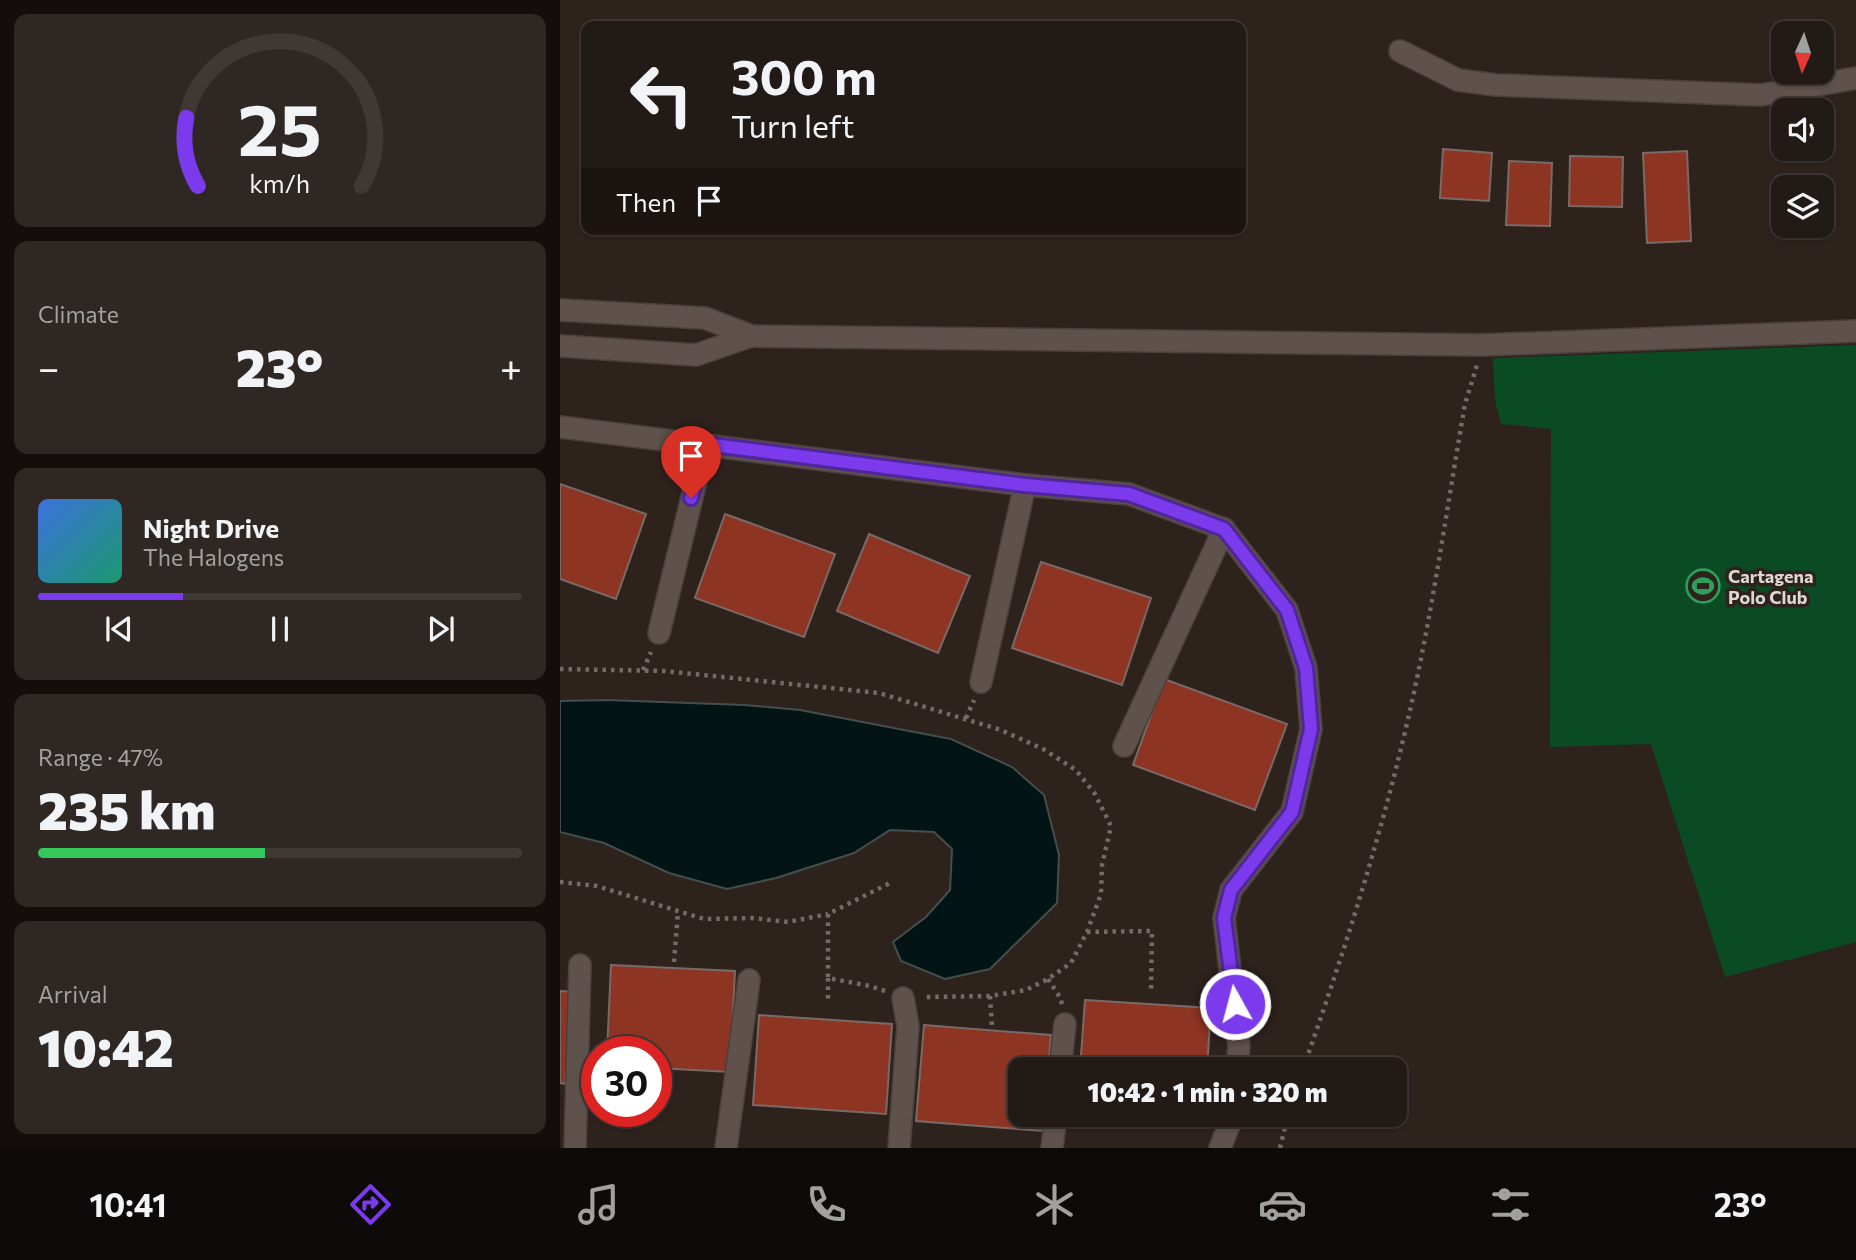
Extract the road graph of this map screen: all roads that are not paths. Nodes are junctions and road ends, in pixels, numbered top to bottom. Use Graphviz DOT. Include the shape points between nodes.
graph roads {
  1 [pos="1400,51"];
  2 [pos="1856,78"];
  3 [pos="560,310"];
  4 [pos="1856,331"];
  5 [pos="751,336"];
  6 [pos="560,346"];
  7 [pos="560,426"];
  8 [pos="705,444"];
  9 [pos="1025,485"];
  10 [pos="1224,529"];
  11 [pos="659,633"];
  12 [pos="981,682"];
  13 [pos="1124,746"];
  14 [pos="580,965"];
  15 [pos="749,980"];
  16 [pos="903,998"];
  17 [pos="1065,1024"];
  18 [pos="1061,1057"];
  19 [pos="1238,1057"];
  20 [pos="1055,1127"];
  21 [pos="1228,1127"];
  22 [pos="575,1148"];
  23 [pos="726,1148"];
  24 [pos="899,1148"];
  25 [pos="1052,1148"];
  26 [pos="1220,1148"];
  1 -- 2 [label="street" via="1458,80 1496,85 1761,95"];
  3 -- 5 [label="street" via="705,318"];
  4 -- 5 [label="street" via="1482,345"];
  5 -- 6 [label="street" via="696,355"];
  7 -- 8 [label="street"];
  8 -- 9 [label="street"];
  8 -- 11 [label="street"];
  9 -- 10 [label="street" via="1129,494"];
  9 -- 12 [label="street"];
  10 -- 13 [label="street"];
  10 -- 19 [label="street" via="1287,610 1306,668 1311,729 1292,812 1231,890 1224,918"];
  14 -- 22 [label="street"];
  15 -- 23 [label="street"];
  16 -- 24 [label="street" via="908,1026"];
  17 -- 18 [label="street"];
  20 -- 25 [label="street"];
  21 -- 26 [label="street"];
}
